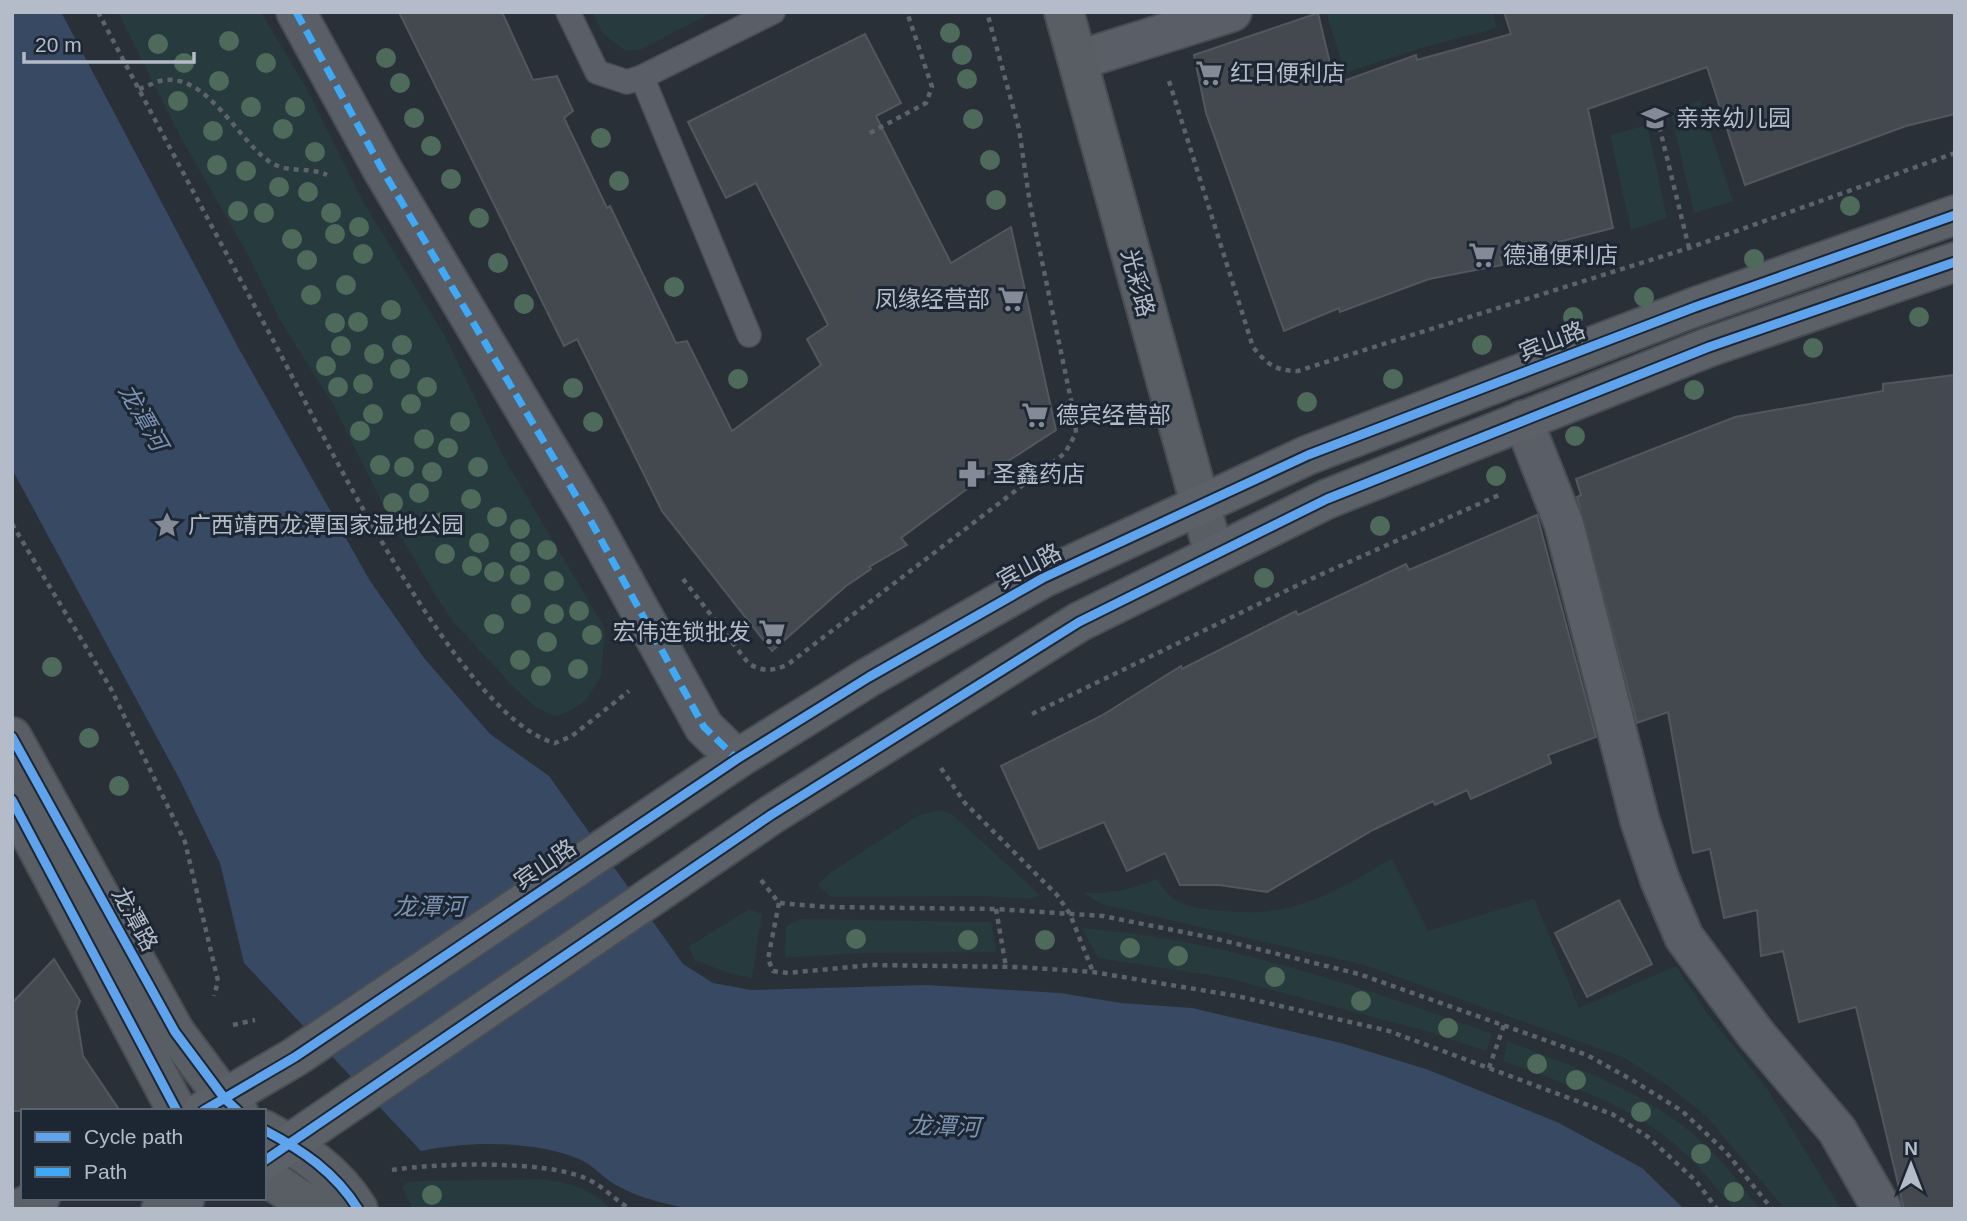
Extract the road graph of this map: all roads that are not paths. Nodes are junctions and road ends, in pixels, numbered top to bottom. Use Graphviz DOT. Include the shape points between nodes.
graph roads {
  1 [pos="296,12"];
  2 [pos="568,12"];
  3 [pos="773,12"];
  4 [pos="1064,12"];
  5 [pos="1232,12"];
  6 [pos="1079,60"];
  7 [pos="642,77"];
  8 [pos="1955,215"];
  9 [pos="1955,262"];
  10 [pos="749,335"];
  11 [pos="1523,420"];
  12 [pos="1198,506"];
  13 [pos="1214,554"];
  14 [pos="12,737"];
  15 [pos="737,759"];
  16 [pos="12,800"];
  17 [pos="222,1107"];
  18 [pos="176,1109"];
  19 [pos="273,1145"];
  20 [pos="266,1176"];
  21 [pos="36,1200"];
  22 [pos="181,1200"];
  23 [pos="20,1209"];
  24 [pos="161,1209"];
  25 [pos="314,1209"];
  26 [pos="358,1209"];
  27 [pos="1882,1209"];
  1 -- 15 [label="street" via="382,169 582,505 704,727"];
  2 -- 7 [label="lane" via="597,72 627,82"];
  3 -- 7 [label="lane"];
  4 -- 6 [label="main road, 光彩路"];
  5 -- 6 [label="street"];
  6 -- 12 [label="main road, 光彩路"];
  7 -- 10 [label="lane"];
  8 -- 12 [label="main road, 宾山路" via="1695,307 1308,455"];
  9 -- 11 [label="main road" via="1709,347"];
  11 -- 13 [label="main road" via="1327,499"];
  11 -- 27 [label="street" via="1564,524 1640,821 1684,937 1755,1033 1838,1130"];
  12 -- 13 [label="main road, 光彩路"];
  12 -- 15 [label="main road, 宾山路" via="1043,578"];
  13 -- 19 [label="main road" via="1067,629 901,731 338,1109"];
  14 -- 17 [label="main road, 龙潭路" via="175,1032"];
  15 -- 17 [label="main road, 宾山路"];
  16 -- 18 [label="main road"];
  19 -- 26 [label="main road" via="321,1164"];
  20 -- 25 [label="main road"];
  21 -- 23 [label="main road"];
  22 -- 24 [label="main road"];
}
